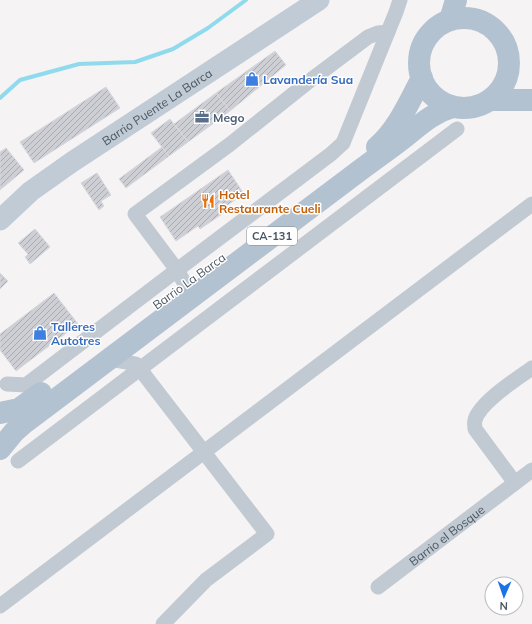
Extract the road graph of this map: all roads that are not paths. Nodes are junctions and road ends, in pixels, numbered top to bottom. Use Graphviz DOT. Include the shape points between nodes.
graph roads {
  1 [pos="318,0"];
  2 [pos="400,0"];
  3 [pos="464,8"];
  4 [pos="388,32"];
  5 [pos="509,69"];
  6 [pos="422,78"];
  7 [pos="532,89"];
  8 [pos="490,100"];
  9 [pos="532,100"];
  10 [pos="453,107"];
  11 [pos="457,130"];
  12 [pos="532,204"];
  13 [pos="0,220"];
  14 [pos="181,277"];
  15 [pos="136,354"];
  16 [pos="532,368"];
  17 [pos="54,383"];
  18 [pos="7,384"];
  19 [pos="0,413"];
  20 [pos="0,449"];
  21 [pos="204,452"];
  22 [pos="18,461"];
  23 [pos="532,470"];
  24 [pos="515,483"];
  25 [pos="378,587"];
  26 [pos="0,606"];
  27 [pos="163,624"];
  1 -- 13 [label="street, Barrio Puente La Barca" via="72,162 31,191"];
  2 -- 4 [label="street"];
  3 -- 5 [label="main road" via="493,28 503,40 509,54"];
  3 -- 6 [label="main road" via="437,26 427,37 421,50 419,64"];
  4 -- 14 [label="street" via="343,143"];
  4 -- 14 [label="street" via="368,37 135,214"];
  5 -- 7 [label="main road"];
  5 -- 8 [label="main road" via="504,84"];
  6 -- 10 [label="main road" via="429,91 439,101"];
  6 -- 14 [label="main road, Barrio La Barca / CA-131" via="404,113 378,146 249,239"];
  8 -- 9 [label="main road"];
  8 -- 10 [label="main road" via="482,105 467,108"];
  10 -- 15 [label="main road, Barrio La Barca / CA-131" via="428,118 363,168"];
  11 -- 15 [label="street, Barrio La Barca"];
  12 -- 21 [label="street"];
  14 -- 15 [label="main road" via="186,288 184,294 146,322 138,332"];
  14 -- 17 [label="main road, Barrio La Barca / CA-131"];
  14 -- 18 [label="street" via="26,385"];
  15 -- 17 [label="main road" via="121,344 116,345 72,378"];
  15 -- 20 [label="main road, Barrio La Barca / CA-131" via="109,359 23,424"];
  15 -- 21 [label="street"];
  15 -- 22 [label="street, Barrio La Barca"];
  16 -- 24 [label="street" via="487,402 474,421 475,429"];
  17 -- 19 [label="main road, Barrio La Barca / CA-131" via="19,409"];
  21 -- 26 [label="street"];
  21 -- 27 [label="street" via="267,534 206,580"];
  23 -- 24 [label="street, Barrio el Bosque"];
  24 -- 25 [label="street, Barrio el Bosque"];
}
